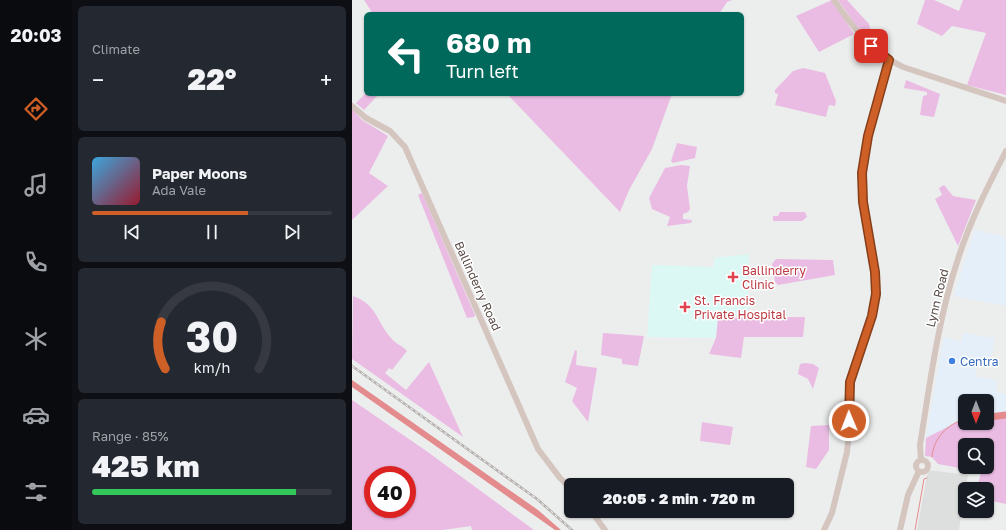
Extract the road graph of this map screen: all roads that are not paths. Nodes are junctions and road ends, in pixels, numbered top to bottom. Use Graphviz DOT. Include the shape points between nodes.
graph roads {
  1 [pos="834,0"];
  2 [pos="889,60"];
  3 [pos="1006,101"];
  4 [pos="352,106"];
  5 [pos="1006,151"];
  6 [pos="921,460"];
  7 [pos="919,471"];
  8 [pos="564,482"];
  9 [pos="597,518"];
  10 [pos="605,530"];
  11 [pos="824,530"];
  12 [pos="900,530"];
  1 -- 2 [label="street" via="858,32"];
  2 -- 3 [label="street"];
  2 -- 11 [label="street" via="868,136 862,173 863,202 876,284 875,303 852,374 849,389 847,452 832,513"];
  4 -- 8 [label="street, Ballinderry Road" via="366,118 390,131 405,147 538,449"];
  5 -- 6 [label="street, Lynn Road" via="974,217 958,260 936,348 920,445"];
  6 -- 7 [label="street, Lynn Road" via="916,466"];
  6 -- 7 [label="street, Lynn Road" via="926,461 928,466 925,471"];
  7 -- 12 [label="street, Lynn Road" via="908,495"];
  9 -- 10 [label="street"];
}
